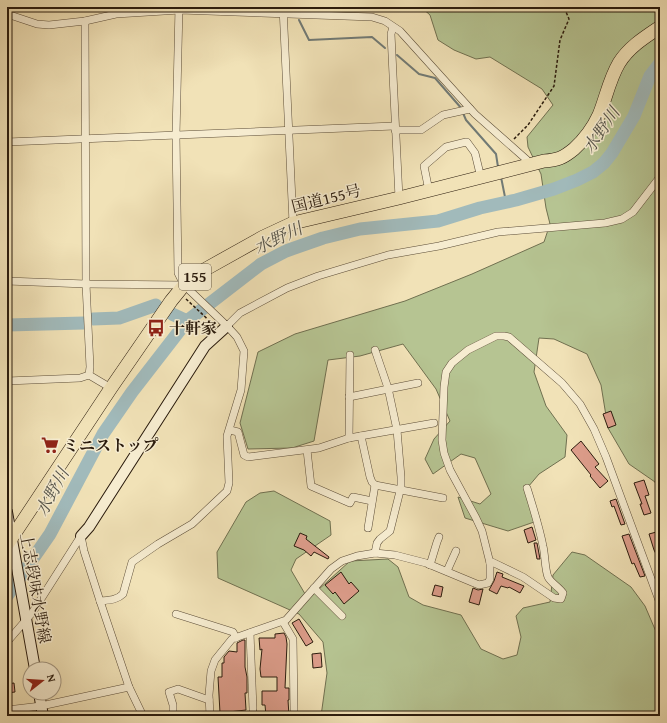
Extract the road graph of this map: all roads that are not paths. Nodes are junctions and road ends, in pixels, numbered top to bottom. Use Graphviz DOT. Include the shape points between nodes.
graph roads {
  1 [pos="179,9"];
  2 [pos="284,11"];
  3 [pos="7,14"];
  4 [pos="85,21"];
  5 [pos="393,27"];
  6 [pos="660,27"];
  7 [pos="470,109"];
  8 [pos="395,128"];
  9 [pos="288,130"];
  10 [pos="176,135"];
  11 [pos="84,139"];
  12 [pos="7,142"];
  13 [pos="529,166"];
  14 [pos="660,177"];
  15 [pos="481,178"];
  16 [pos="429,191"];
  17 [pos="398,198"];
  18 [pos="293,223"];
  19 [pos="7,281"];
  20 [pos="86,284"];
  21 [pos="185,291"];
  22 [pos="222,327"];
  23 [pos="375,350"];
  24 [pos="350,355"];
  25 [pos="89,375"];
  26 [pos="7,381"];
  27 [pos="418,383"];
  28 [pos="111,388"];
  29 [pos="388,389"];
  30 [pos="349,397"];
  31 [pos="434,423"];
  32 [pos="230,430"];
  33 [pos="397,430"];
  34 [pos="361,436"];
  35 [pos="349,438"];
  36 [pos="307,450"];
  37 [pos="375,484"];
  38 [pos="527,488"];
  39 [pos="400,489"];
  40 [pos="443,498"];
  41 [pos="372,501"];
  42 [pos="7,512"];
  43 [pos="368,528"];
  44 [pos="81,536"];
  45 [pos="440,538"];
  46 [pos="11,545"];
  47 [pos="456,551"];
  48 [pos="375,552"];
  49 [pos="490,563"];
  50 [pos="430,565"];
  51 [pos="447,571"];
  52 [pos="314,588"];
  53 [pos="100,601"];
  54 [pos="660,603"];
  55 [pos="25,614"];
  56 [pos="176,614"];
  57 [pos="342,616"];
  58 [pos="283,622"];
  59 [pos="250,633"];
  60 [pos="236,638"];
  61 [pos="7,642"];
  62 [pos="34,661"];
  63 [pos="129,687"];
  64 [pos="209,700"];
  65 [pos="40,701"];
  66 [pos="41,706"];
  67 [pos="253,709"];
  68 [pos="7,710"];
  69 [pos="294,710"];
  70 [pos="43,716"];
  71 [pos="143,716"];
  72 [pos="173,716"];
  73 [pos="210,716"];
  1 -- 2 [label="street"];
  1 -- 4 [label="street" via="116,14"];
  1 -- 10 [label="street"];
  2 -- 5 [label="street" via="372,17"];
  2 -- 9 [label="street"];
  3 -- 4 [label="street" via="37,24"];
  4 -- 11 [label="street"];
  5 -- 7 [label="street" via="400,31"];
  5 -- 8 [label="street" via="391,34"];
  6 -- 13 [label="highway, 国道155号 / 155" via="630,49 620,63 599,114 584,139 558,160"];
  7 -- 8 [label="street" via="443,115 420,130"];
  7 -- 13 [label="street" via="527,160"];
  8 -- 9 [label="street"];
  8 -- 17 [label="street"];
  9 -- 10 [label="street"];
  9 -- 18 [label="street"];
  10 -- 11 [label="street"];
  10 -- 21 [label="street" via="178,273"];
  11 -- 12 [label="street"];
  11 -- 20 [label="street"];
  13 -- 15 [label="highway, 国道155号 / 155"];
  14 -- 22 [label="street" via="633,212 622,219 605,223 498,232 388,255 318,276 282,290 240,313"];
  15 -- 16 [label="highway, 国道155号 / 155"];
  15 -- 16 [label="street" via="475,153 466,142 446,147 424,166"];
  16 -- 17 [label="highway, 国道155号 / 155"];
  17 -- 18 [label="highway, 国道155号 / 155"];
  18 -- 21 [label="highway, 国道155号 / 155" via="262,237 204,270"];
  19 -- 20 [label="street"];
  20 -- 21 [label="street"];
  20 -- 25 [label="street"];
  21 -- 22 [label="street"];
  21 -- 28 [label="highway, 国道155号 / 155" via="170,301"];
  22 -- 32 [label="street" via="236,337 244,351 241,390"];
  22 -- 44 [label="street" via="205,346"];
  23 -- 29 [label="street"];
  24 -- 30 [label="street"];
  25 -- 26 [label="street" via="80,378"];
  25 -- 28 [label="street"];
  27 -- 29 [label="street"];
  28 -- 46 [label="highway, 国道155号 / 155"];
  29 -- 30 [label="street"];
  29 -- 33 [label="street"];
  30 -- 35 [label="street"];
  31 -- 33 [label="street"];
  32 -- 36 [label="street" via="238,432 244,455 248,457"];
  32 -- 53 [label="street" via="227,436 227,491 192,524 132,562 123,594 117,599"];
  33 -- 34 [label="street"];
  33 -- 39 [label="street"];
  34 -- 35 [label="street"];
  34 -- 37 [label="street" via="370,477"];
  35 -- 36 [label="street"];
  36 -- 41 [label="street" via="311,486 350,503 353,497"];
  37 -- 39 [label="street"];
  37 -- 41 [label="street"];
  38 -- 49 [label="street" via="539,528 547,576 563,593 561,599 554,598 523,577"];
  39 -- 40 [label="street"];
  39 -- 48 [label="street" via="390,531 380,538"];
  41 -- 43 [label="street"];
  42 -- 46 [label="street, 上志段味水野線"];
  44 -- 53 [label="street"];
  44 -- 55 [label="street" via="32,613"];
  45 -- 50 [label="street" via="436,542"];
  46 -- 55 [label="street, 上志段味水野線"];
  47 -- 51 [label="street"];
  48 -- 50 [label="street"];
  48 -- 52 [label="street" via="342,561"];
  49 -- 51 [label="street" via="490,579 488,583 479,586"];
  49 -- 54 [label="street" via="482,531 450,470 444,453 444,387 446,372 452,363 468,350 496,336 504,336 509,337 562,383 580,404 606,457"];
  50 -- 51 [label="street"];
  52 -- 57 [label="street"];
  52 -- 58 [label="street"];
  53 -- 63 [label="street"];
  55 -- 61 [label="street"];
  55 -- 62 [label="street, 上志段味水野線"];
  56 -- 60 [label="street" via="233,632"];
  58 -- 59 [label="street"];
  58 -- 69 [label="street" via="293,639"];
  59 -- 60 [label="street"];
  59 -- 67 [label="street"];
  60 -- 64 [label="street" via="232,639 215,660 211,671"];
  63 -- 66 [label="street"];
  63 -- 71 [label="street"];
  64 -- 72 [label="street" via="178,689 169,692 174,705"];
  64 -- 73 [label="street"];
  65 -- 66 [label="street"];
  66 -- 68 [label="street"];
  66 -- 70 [label="street"];
}
